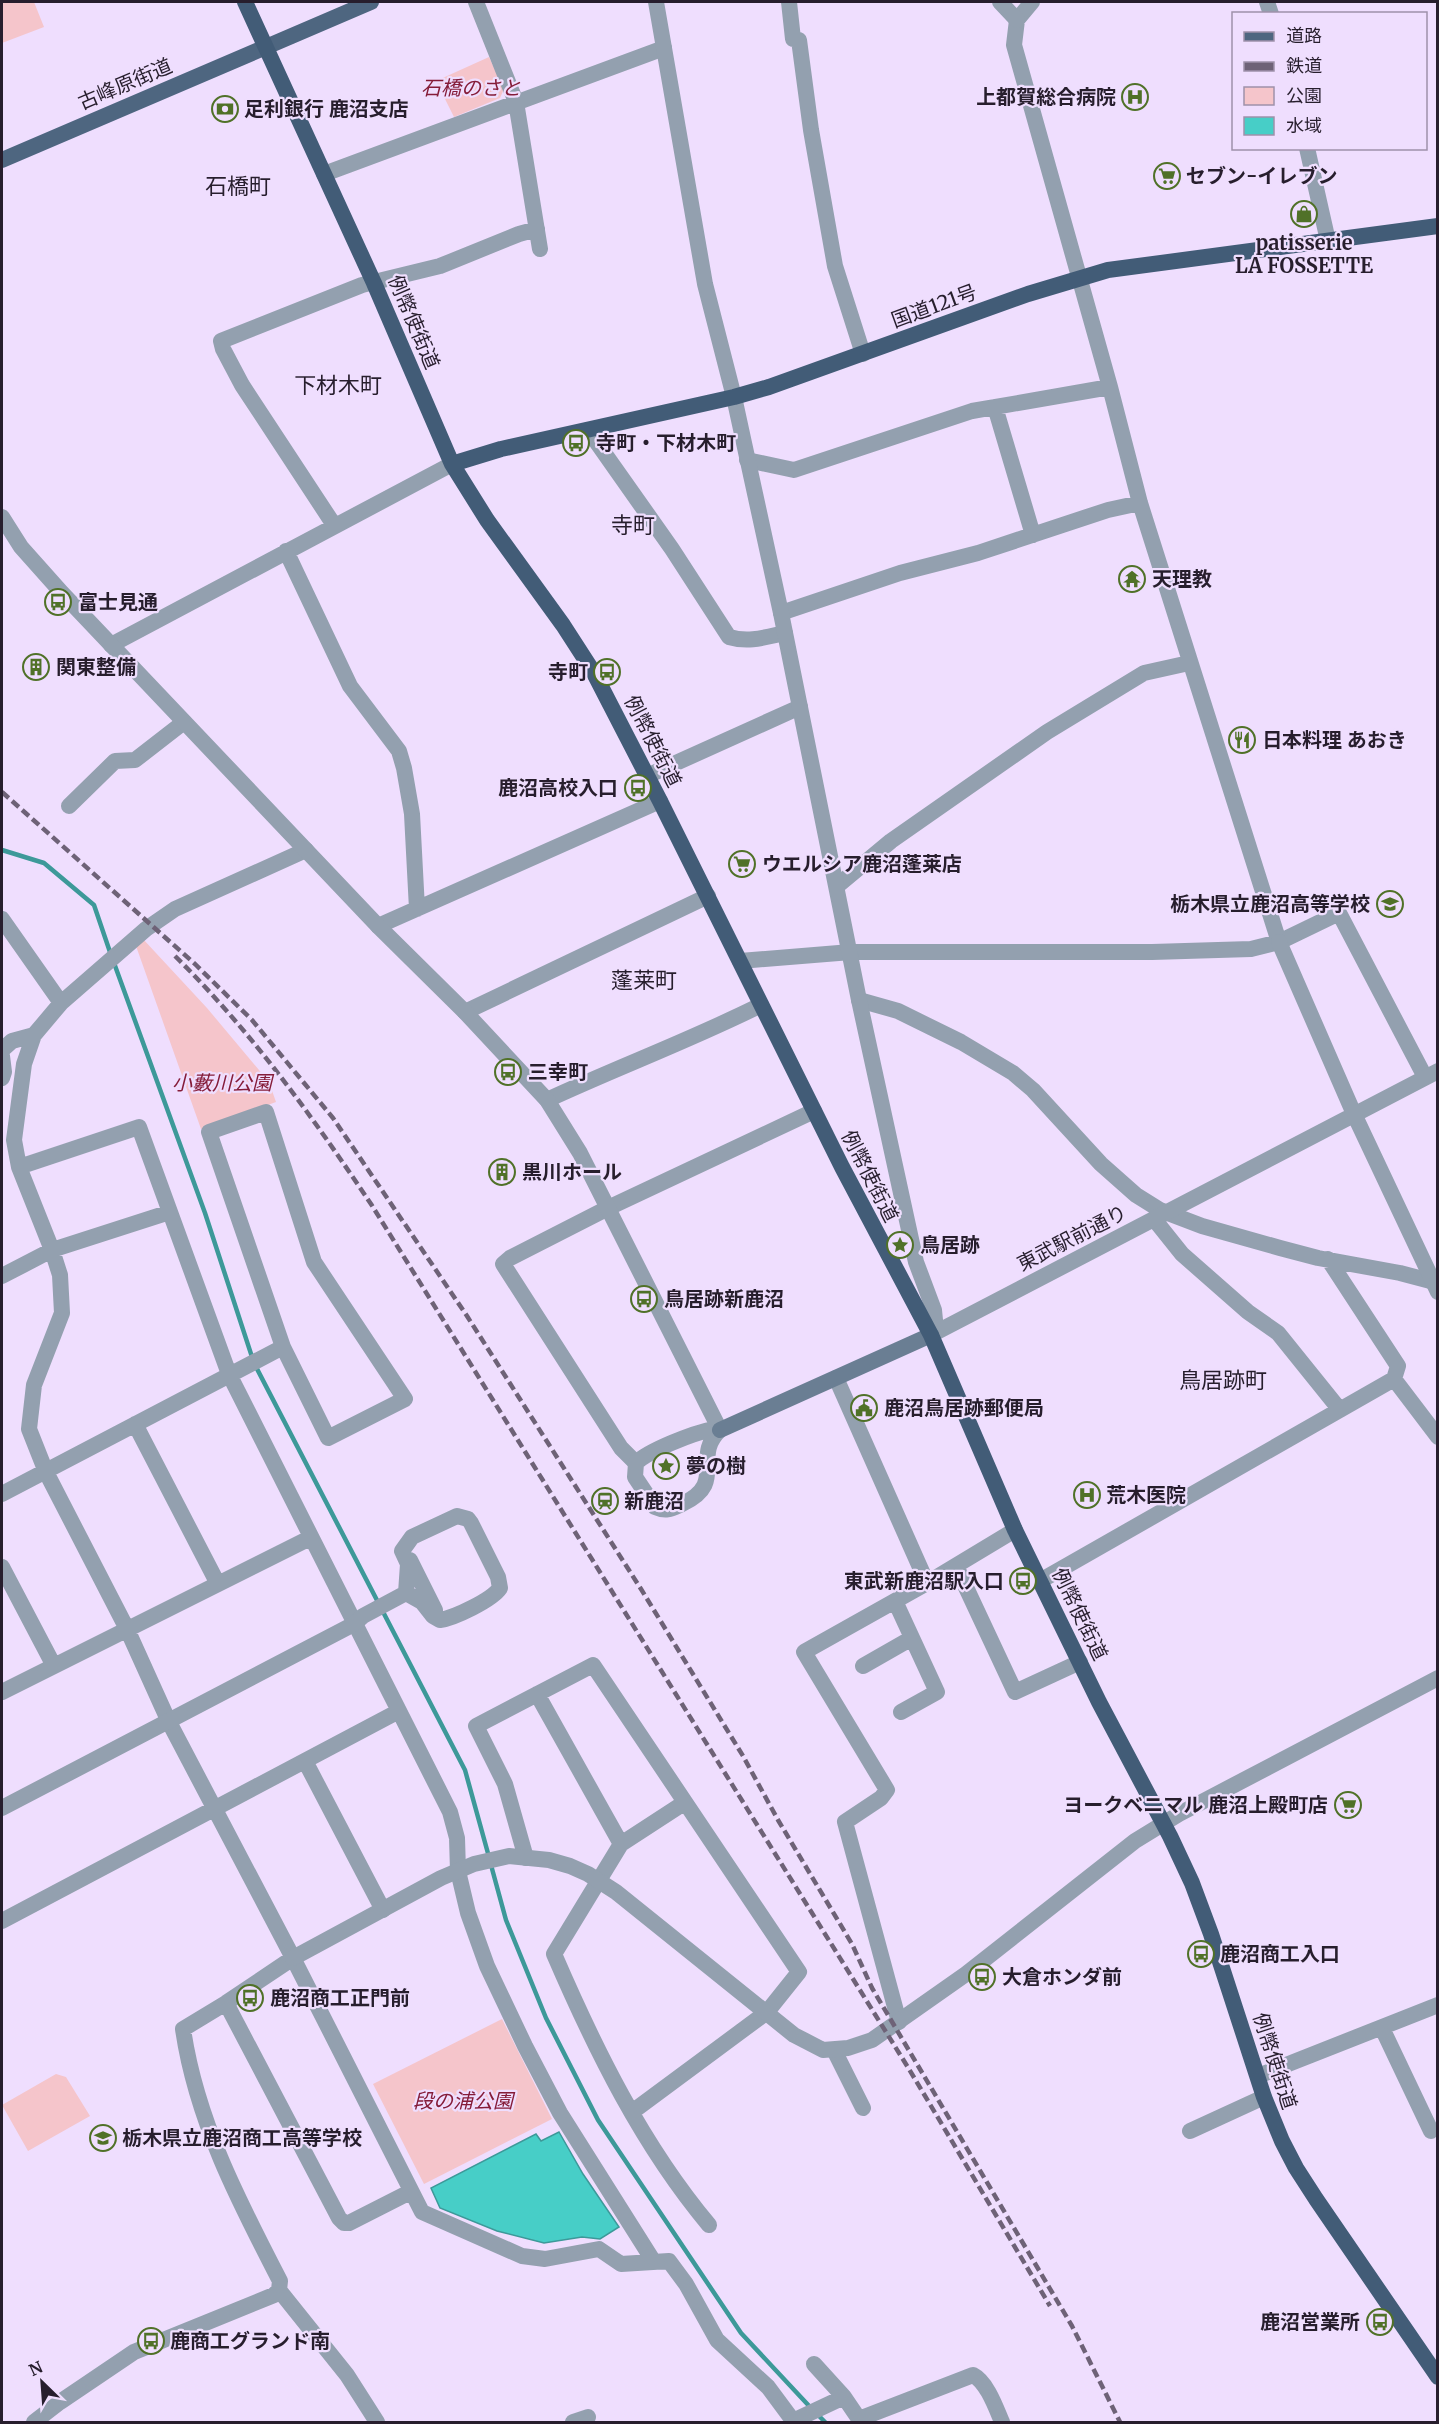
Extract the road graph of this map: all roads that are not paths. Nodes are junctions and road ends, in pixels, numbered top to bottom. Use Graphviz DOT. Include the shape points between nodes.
graph roads {
  1 [pos="245,2"];
  2 [pos="371,2"];
  3 [pos="476,2"];
  4 [pos="656,2"];
  5 [pos="789,2"];
  6 [pos="1000,2"];
  7 [pos="1032,2"];
  8 [pos="1017,20"];
  9 [pos="265,47"];
  10 [pos="664,48"];
  11 [pos="516,102"];
  12 [pos="1307,150"];
  13 [pos="2,160"];
  14 [pos="324,174"];
  15 [pos="1437,226"];
  16 [pos="537,229"];
  17 [pos="1328,241"];
  18 [pos="540,249"];
  19 [pos="1078,278"];
  20 [pos="374,282"];
  21 [pos="863,354"];
  22 [pos="1110,387"];
  23 [pos="734,398"];
  24 [pos="995,408"];
  25 [pos="588,430"];
  26 [pos="747,460"];
  27 [pos="452,464"];
  28 [pos="1140,503"];
  29 [pos="2,517"];
  30 [pos="334,525"];
  31 [pos="1033,535"];
  32 [pos="286,551"];
  33 [pos="781,613"];
  34 [pos="785,633"];
  35 [pos="111,645"];
  36 [pos="1189,663"];
  37 [pos="800,707"];
  38 [pos="184,722"];
  39 [pos="647,776"];
  40 [pos="660,801"];
  41 [pos="69,806"];
  42 [pos="306,850"];
  43 [pos="837,886"];
  44 [pos="708,896"];
  45 [pos="417,909"];
  46 [pos="2,920"];
  47 [pos="378,926"];
  48 [pos="1279,942"];
  49 [pos="851,952"];
  50 [pos="740,961"];
  51 [pos="859,1000"];
  52 [pos="62,1004"];
  53 [pos="761,1005"];
  54 [pos="465,1012"];
  55 [pos="34,1035"];
  56 [pos="2,1050"];
  57 [pos="2,1056"];
  58 [pos="1431,1074"];
  59 [pos="2,1077"];
  60 [pos="547,1100"];
  61 [pos="814,1111"];
  62 [pos="1354,1114"];
  63 [pos="19,1167"];
  64 [pos="608,1208"];
  65 [pos="170,1212"];
  66 [pos="1162,1216"];
  67 [pos="52,1250"];
  68 [pos="1328,1259"];
  69 [pos="2,1276"];
  70 [pos="1436,1286"];
  71 [pos="931,1335"];
  72 [pos="283,1347"];
  73 [pos="229,1374"];
  74 [pos="836,1378"];
  75 [pos="1394,1379"];
  76 [pos="1340,1410"];
  77 [pos="135,1424"];
  78 [pos="720,1430"];
  79 [pos="1437,1437"];
  80 [pos="683,1439"];
  81 [pos="707,1454"];
  82 [pos="636,1463"];
  83 [pos="46,1472"];
  84 [pos="2,1494"];
  85 [pos="1015,1530"];
  86 [pos="310,1538"];
  87 [pos="404,1547"];
  88 [pos="956,1566"];
  89 [pos="2,1567"];
  90 [pos="1040,1581"];
  91 [pos="927,1583"];
  92 [pos="218,1584"];
  93 [pos="6,1585"];
  94 [pos="400,1596"];
  95 [pos="895,1601"];
  96 [pos="453,1617"];
  97 [pos="359,1620"];
  98 [pos="127,1629"];
  99 [pos="912,1638"];
  100 [pos="1080,1662"];
  101 [pos="54,1666"];
  102 [pos="863,1666"];
  103 [pos="1437,1678"];
  104 [pos="2,1692"];
  105 [pos="537,1694"];
  106 [pos="399,1711"];
  107 [pos="901,1712"];
  108 [pos="169,1722"];
  109 [pos="305,1761"];
  110 [pos="684,1803"];
  111 [pos="2,1808"];
  112 [pos="215,1808"];
  113 [pos="1163,1824"];
  114 [pos="621,1844"];
  115 [pos="526,1858"];
  116 [pos="458,1871"];
  117 [pos="599,1880"];
  118 [pos="383,1910"];
  119 [pos="2,1921"];
  120 [pos="293,1958"];
  121 [pos="226,2003"];
  122 [pos="1437,2005"];
  123 [pos="767,2012"];
  124 [pos="899,2022"];
  125 [pos="1382,2028"];
  126 [pos="834,2050"];
  127 [pos="1258,2076"];
  128 [pos="1264,2097"];
  129 [pos="863,2108"];
  130 [pos="632,2112"];
  131 [pos="1190,2131"];
  132 [pos="1431,2131"];
  133 [pos="410,2192"];
  134 [pos="709,2225"];
  135 [pos="654,2262"];
  136 [pos="279,2290"];
  137 [pos="814,2364"];
  138 [pos="1437,2377"];
  139 [pos="839,2399"];
  140 [pos="796,2420"];
  141 [pos="860,2421"];
  142 [pos="34,2422"];
  143 [pos="377,2422"];
  144 [pos="1002,2422"];
  1 -- 9 [label="highway, 例幣使街道"];
  2 -- 9 [label="main road, 古峰原街道"];
  3 -- 11 [label="street"];
  4 -- 10 [label="street"];
  5 -- 21 [label="street" via="835,266"];
  6 -- 8 [label="street"];
  7 -- 8 [label="street"];
  8 -- 19 [label="street" via="1014,45"];
  9 -- 13 [label="main road, 古峰原街道"];
  9 -- 14 [label="highway, 例幣使街道"];
  10 -- 11 [label="street"];
  10 -- 23 [label="street" via="705,285"];
  11 -- 14 [label="street"];
  11 -- 16 [label="street"];
  12 -- 17 [label="street"];
  14 -- 20 [label="highway, 例幣使街道"];
  15 -- 17 [label="highway, 国道121号"];
  16 -- 18 [label="street"];
  16 -- 20 [label="street" via="440,266"];
  17 -- 19 [label="highway, 国道121号" via="1108,270"];
  19 -- 21 [label="highway, 国道121号"];
  19 -- 22 [label="street"];
  20 -- 27 [label="highway, 例幣使街道"];
  20 -- 30 [label="street" via="221,341 242,386"];
  21 -- 23 [label="highway, 国道121号"];
  22 -- 24 [label="street"];
  22 -- 28 [label="street"];
  23 -- 25 [label="highway, 国道121号"];
  23 -- 26 [label="street"];
  24 -- 26 [label="street" via="972,411 795,470"];
  24 -- 31 [label="street"];
  25 -- 27 [label="highway, 国道121号"];
  25 -- 34 [label="street" via="729,637 753,640"];
  26 -- 33 [label="street"];
  27 -- 30 [label="street"];
  27 -- 39 [label="highway, 例幣使街道" via="487,520 582,652"];
  28 -- 31 [label="street"];
  28 -- 36 [label="street"];
  29 -- 35 [label="street" via="35,564"];
  30 -- 32 [label="street"];
  31 -- 33 [label="street" via="900,573"];
  32 -- 35 [label="street"];
  32 -- 45 [label="street" via="350,686 399,751 412,814"];
  33 -- 34 [label="street"];
  34 -- 37 [label="street"];
  35 -- 38 [label="street"];
  36 -- 43 [label="street" via="1144,674 1047,732 891,841"];
  36 -- 48 [label="street"];
  37 -- 39 [label="street"];
  37 -- 43 [label="street"];
  38 -- 41 [label="street" via="135,760 115,762"];
  38 -- 42 [label="street"];
  39 -- 40 [label="highway, 例幣使街道"];
  40 -- 44 [label="highway, 例幣使街道"];
  40 -- 45 [label="street"];
  42 -- 47 [label="street"];
  42 -- 52 [label="street" via="175,909 139,935"];
  43 -- 49 [label="street"];
  44 -- 50 [label="highway, 例幣使街道"];
  44 -- 54 [label="street"];
  45 -- 47 [label="street"];
  46 -- 52 [label="street"];
  47 -- 54 [label="street"];
  48 -- 49 [label="street" via="1251,949 1152,952"];
  48 -- 58 [label="street" via="1339,913"];
  48 -- 62 [label="street"];
  49 -- 50 [label="street"];
  49 -- 51 [label="street"];
  50 -- 53 [label="highway, 例幣使街道"];
  51 -- 66 [label="street" via="898,1011 1013,1073 1095,1158"];
  51 -- 71 [label="street" via="916,1262 934,1310"];
  52 -- 55 [label="street"];
  53 -- 60 [label="street"];
  53 -- 61 [label="highway, 例幣使街道"];
  54 -- 60 [label="street"];
  55 -- 56 [label="street" via="12,1041"];
  55 -- 63 [label="street" via="24,1065 14,1140"];
  57 -- 59 [label="street"];
  58 -- 62 [label="street, 東武駅前通り"];
  60 -- 64 [label="street"];
  61 -- 64 [label="street"];
  61 -- 71 [label="highway, 例幣使街道"];
  62 -- 66 [label="street, 東武駅前通り"];
  62 -- 70 [label="street"];
  63 -- 65 [label="street" via="139,1127"];
  63 -- 67 [label="street"];
  64 -- 78 [label="street"];
  64 -- 82 [label="street" via="503,1264 621,1448"];
  65 -- 67 [label="street"];
  65 -- 73 [label="street"];
  66 -- 68 [label="street"];
  66 -- 71 [label="street, 東武駅前通り"];
  66 -- 76 [label="street" via="1182,1254 1278,1333"];
  67 -- 69 [label="street"];
  67 -- 83 [label="street" via="60,1275 62,1313 34,1384 29,1429"];
  68 -- 70 [label="street" via="1400,1273"];
  68 -- 75 [label="street" via="1398,1366"];
  71 -- 74 [label="main road, 東武駅前通り"];
  71 -- 85 [label="highway, 例幣使街道"];
  72 -- 72 [label="street" via="328,1438 405,1399 314,1262 266,1112 209,1132"];
  72 -- 73 [label="street"];
  73 -- 77 [label="street"];
  73 -- 86 [label="street"];
  74 -- 78 [label="main road, 東武駅前通り"];
  74 -- 91 [label="street"];
  75 -- 76 [label="street"];
  75 -- 79 [label="street"];
  76 -- 90 [label="street"];
  77 -- 83 [label="street"];
  77 -- 92 [label="street"];
  78 -- 80 [label="street" via="713,1428"];
  78 -- 81 [label="street"];
  80 -- 81 [label="street"];
  80 -- 82 [label="street"];
  81 -- 82 [label="street" via="708,1475 702,1491 665,1510 655,1507 634,1477"];
  83 -- 84 [label="street"];
  83 -- 98 [label="street"];
  85 -- 88 [label="street"];
  85 -- 90 [label="highway, 例幣使街道"];
  86 -- 92 [label="street"];
  86 -- 97 [label="street"];
  87 -- 94 [label="street" via="408,1569"];
  87 -- 96 [label="street" via="433,1607"];
  87 -- 96 [label="street" via="412,1537 451,1518 464,1517 471,1523 498,1576 500,1588"];
  88 -- 91 [label="street"];
  88 -- 100 [label="street" via="1015,1692"];
  89 -- 93 [label="street"];
  90 -- 100 [label="highway, 例幣使街道"];
  91 -- 95 [label="street"];
  92 -- 98 [label="street"];
  93 -- 101 [label="street"];
  94 -- 96 [label="street" via="422,1602 440,1620"];
  94 -- 97 [label="street"];
  95 -- 99 [label="street"];
  95 -- 124 [label="street" via="804,1652 887,1790 845,1822"];
  97 -- 106 [label="street"];
  97 -- 108 [label="street"];
  98 -- 101 [label="street"];
  98 -- 108 [label="street"];
  99 -- 102 [label="street"];
  99 -- 107 [label="street" via="937,1692"];
  100 -- 113 [label="highway, 例幣使街道"];
  101 -- 104 [label="street"];
  103 -- 113 [label="street"];
  105 -- 110 [label="street" via="592,1665"];
  105 -- 114 [label="street"];
  105 -- 115 [label="street" via="476,1726 506,1784"];
  106 -- 109 [label="street"];
  106 -- 116 [label="street" via="450,1812 457,1838"];
  108 -- 111 [label="street"];
  108 -- 112 [label="street"];
  109 -- 112 [label="street"];
  109 -- 118 [label="street"];
  110 -- 114 [label="street"];
  110 -- 123 [label="street" via="799,1972"];
  112 -- 119 [label="street"];
  112 -- 120 [label="street"];
  113 -- 124 [label="street" via="1135,1840"];
  113 -- 127 [label="highway, 例幣使街道" via="1199,1901"];
  114 -- 117 [label="street"];
  115 -- 116 [label="street" via="509,1856"];
  115 -- 117 [label="street" via="570,1866"];
  116 -- 118 [label="street"];
  116 -- 135 [label="street" via="487,1966 525,2046 560,2113"];
  117 -- 123 [label="street"];
  117 -- 130 [label="street" via="554,1954 584,2024"];
  118 -- 120 [label="street"];
  120 -- 121 [label="street"];
  120 -- 133 [label="street"];
  121 -- 133 [label="street" via="339,2218 349,2223"];
  121 -- 136 [label="street" via="183,2029 187,2059 207,2127 280,2281"];
  122 -- 125 [label="street"];
  123 -- 126 [label="street" via="809,2044"];
  123 -- 130 [label="street"];
  124 -- 126 [label="street" via="861,2044"];
  125 -- 127 [label="street"];
  125 -- 132 [label="street"];
  126 -- 129 [label="street"];
  127 -- 128 [label="highway, 例幣使街道"];
  128 -- 131 [label="street"];
  128 -- 138 [label="highway, 例幣使街道" via="1296,2168"];
  130 -- 134 [label="street"];
  133 -- 135 [label="street" via="422,2212 522,2256 545,2259 599,2249 621,2264"];
  135 -- 140 [label="street" via="669,2261 686,2283 717,2340 768,2387"];
  136 -- 142 [label="street" via="134,2352"];
  136 -- 143 [label="street" via="347,2375"];
  137 -- 139 [label="street"];
  139 -- 140 [label="street"];
  139 -- 141 [label="street"];
  141 -- 144 [label="street" via="973,2375"];
}
